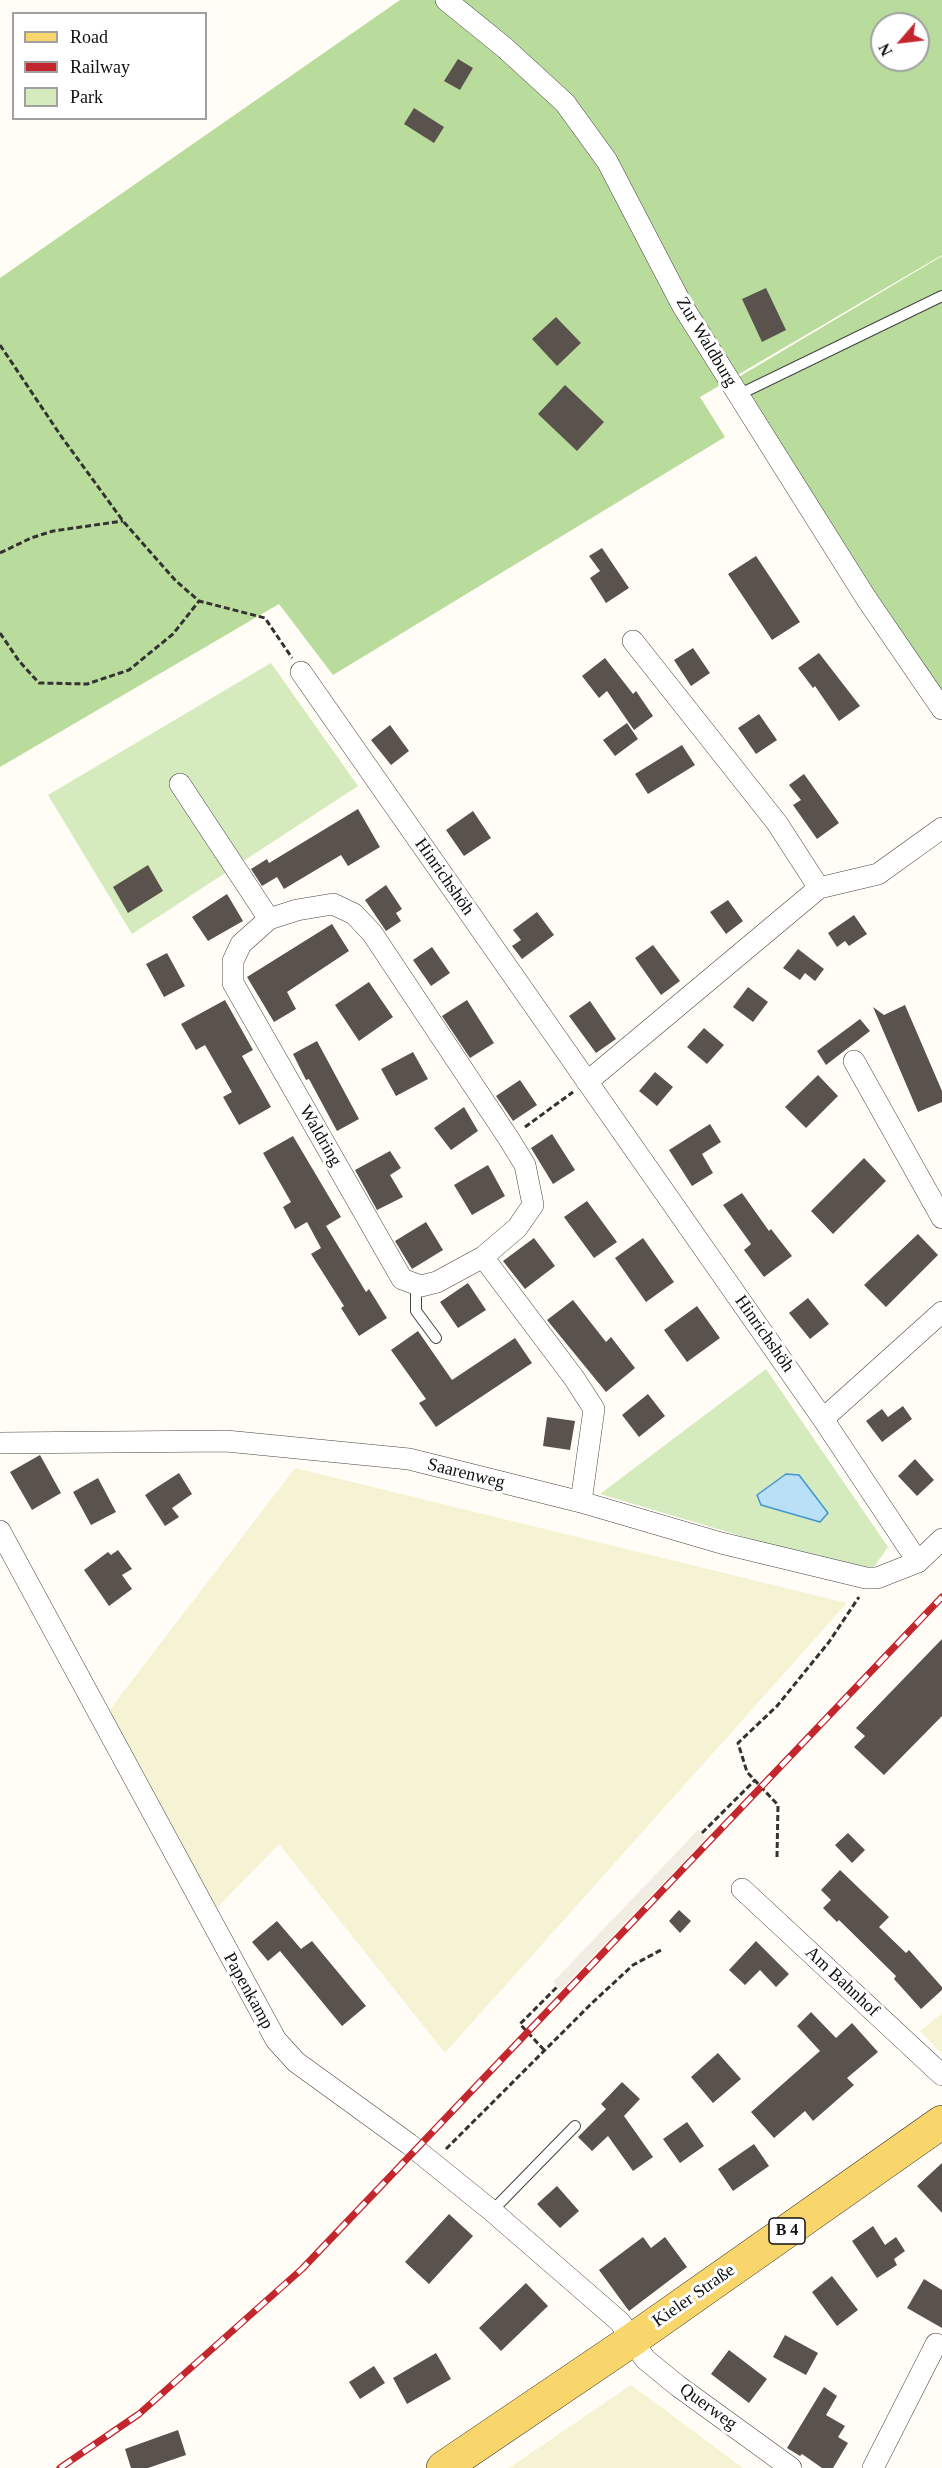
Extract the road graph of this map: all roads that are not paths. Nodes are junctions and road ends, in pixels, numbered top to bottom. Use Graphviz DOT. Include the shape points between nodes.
graph roads {
  1 [pos="446,0"];
  2 [pos="942,296"];
  3 [pos="738,395"];
  4 [pos="633,640"];
  5 [pos="301,672"];
  6 [pos="942,708"];
  7 [pos="180,784"];
  8 [pos="942,828"];
  9 [pos="819,888"];
  10 [pos="269,919"];
  11 [pos="854,1061"];
  12 [pos="587,1082"];
  13 [pos="942,1218"];
  14 [pos="483,1257"];
  15 [pos="416,1284"];
  16 [pos="942,1312"];
  17 [pos="436,1338"];
  18 [pos="823,1419"];
  19 [pos="0,1443"];
  20 [pos="581,1502"];
  21 [pos="0,1531"];
  22 [pos="942,1539"];
  23 [pos="918,1562"];
  24 [pos="742,1889"];
  25 [pos="942,2075"];
  26 [pos="942,2122"];
  27 [pos="575,2126"];
  28 [pos="492,2211"];
  29 [pos="632,2340"];
  30 [pos="936,2344"];
  31 [pos="443,2468"];
  32 [pos="791,2468"];
  33 [pos="873,2468"];
  1 -- 3 [label="street, Zur Waldburg" via="564,103 607,161 682,305"];
  2 -- 3 [label="lane"];
  3 -- 6 [label="street, Zur Waldburg" via="866,598"];
  4 -- 9 [label="street" via="777,823"];
  5 -- 12 [label="street, Hinrichshöh"];
  7 -- 10 [label="street"];
  8 -- 9 [label="street" via="878,874"];
  9 -- 12 [label="street"];
  10 -- 14 [label="street, Waldring" via="333,904 354,914 372,933 525,1165 533,1205 517,1228"];
  10 -- 15 [label="street, Waldring" via="241,944 233,961 232,983 402,1279"];
  11 -- 13 [label="street"];
  12 -- 18 [label="street, Hinrichshöh"];
  14 -- 15 [label="street, Waldring" via="437,1282 421,1287"];
  14 -- 20 [label="street" via="594,1409"];
  15 -- 17 [label="lane" via="416,1311"];
  16 -- 18 [label="street"];
  18 -- 23 [label="street, Hinrichshöh"];
  19 -- 20 [label="street, Saarenweg" via="226,1441 409,1459"];
  20 -- 23 [label="street, Saarenweg" via="721,1543 866,1578 877,1578"];
  21 -- 28 [label="street, Papenkamp" via="276,2040 296,2062"];
  22 -- 23 [label="street"];
  24 -- 25 [label="street, Am Bahnhof"];
  26 -- 29 [label="main road, Kieler Straße / B 4"];
  27 -- 28 [label="lane"];
  28 -- 29 [label="street, Papenkamp" via="620,2322"];
  29 -- 31 [label="main road, Kieler Straße / B 4"];
  29 -- 32 [label="street, Querweg" via="645,2359"];
  30 -- 33 [label="street"];
}
